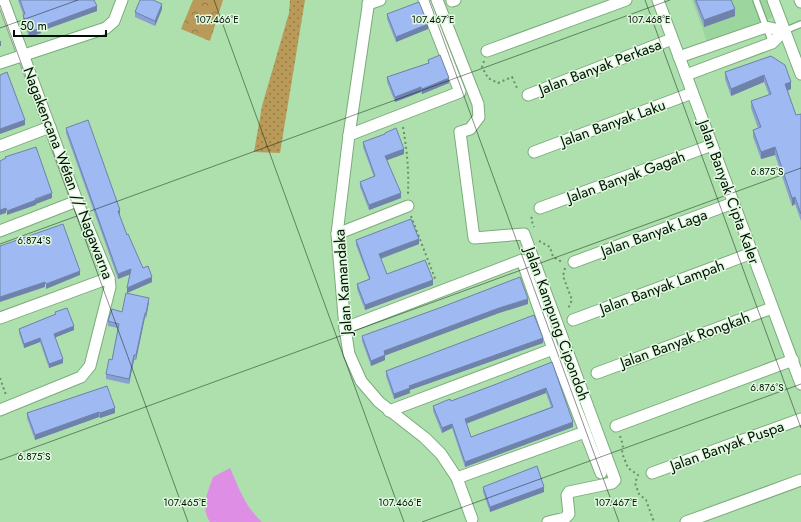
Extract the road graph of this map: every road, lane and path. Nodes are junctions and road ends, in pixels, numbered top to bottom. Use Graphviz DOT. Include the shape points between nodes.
graph roads {
  1 [pos="3,0"];
  2 [pos="122,0"];
  3 [pos="380,0"];
  4 [pos="424,0"];
  5 [pos="437,0"];
  6 [pos="626,0"];
  7 [pos="658,0"];
  8 [pos="756,0"];
  9 [pos="772,0"];
  10 [pos="368,2"];
  11 [pos="801,24"];
  12 [pos="766,27"];
  13 [pos="784,31"];
  14 [pos="672,39"];
  15 [pos="772,43"];
  16 [pos="487,52"];
  17 [pos="23,54"];
  18 [pos="679,57"];
  19 [pos="0,63"];
  20 [pos="801,74"];
  21 [pos="686,75"];
  22 [pos="692,93"];
  23 [pos="528,95"];
  24 [pos="50,127"];
  25 [pos="349,135"];
  26 [pos="712,145"];
  27 [pos="0,146"];
  28 [pos="534,152"];
  29 [pos="77,201"];
  30 [pos="733,204"];
  31 [pos="408,206"];
  32 [pos="540,208"];
  33 [pos="0,231"];
  34 [pos="337,234"];
  35 [pos="536,234"];
  36 [pos="539,241"];
  37 [pos="752,254"];
  38 [pos="574,262"];
  39 [pos="109,278"];
  40 [pos="772,308"];
  41 [pos="0,318"];
  42 [pos="573,320"];
  43 [pos="345,328"];
  44 [pos="553,349"];
  45 [pos="793,360"];
  46 [pos="597,373"];
  47 [pos="0,378"];
  48 [pos="801,384"];
  49 [pos="5,408"];
  50 [pos="389,411"];
  51 [pos="801,419"];
  52 [pos="616,426"];
  53 [pos="585,432"];
  54 [pos="601,473"];
  55 [pos="652,473"];
  56 [pos="457,478"];
  57 [pos="801,480"];
  58 [pos="472,519"];
  59 [pos="548,522"];
  60 [pos="654,522"];
  61 [pos="686,522"];
  1 -- 17 [label="street, Nagakencana Wétan // Nagawarna"];
  2 -- 17 [label="street" via="114,21 106,28"];
  3 -- 10 [label="street"];
  4 -- 25 [label="street" via="460,92"];
  5 -- 59 [label="street, Jalan Kampung Cipondoh" via="478,104 479,117 470,129 460,132 474,238 524,234 615,480 612,483 568,492 569,514 565,518"];
  6 -- 16 [label="street"];
  7 -- 14 [label="street, Jalan Banyak Cipta Kaler"];
  8 -- 12 [label="lane"];
  9 -- 13 [label="street"];
  10 -- 25 [label="street, Jalan Kamandaka"];
  11 -- 13 [label="lane"];
  12 -- 13 [label="street"];
  12 -- 15 [label="lane"];
  12 -- 18 [label="street"];
  13 -- 15 [label="street"];
  13 -- 20 [label="street"];
  14 -- 18 [label="street, Jalan Banyak Cipta Kaler"];
  14 -- 23 [label="street, Jalan Banyak Perkasa"];
  15 -- 21 [label="street"];
  16 -- 23 [label="path" via="482,67 488,78 498,83 512,77 518,90"];
  17 -- 19 [label="street"];
  17 -- 24 [label="street, Nagakencana Wétan // Nagawarna"];
  18 -- 21 [label="street, Jalan Banyak Cipta Kaler"];
  21 -- 22 [label="street, Jalan Banyak Cipta Kaler"];
  22 -- 26 [label="street, Jalan Banyak Cipta Kaler"];
  22 -- 28 [label="street, Jalan Banyak Laku"];
  24 -- 27 [label="street"];
  24 -- 29 [label="street, Nagakencana Wétan // Nagawarna"];
  25 -- 34 [label="street, Jalan Kamandaka"];
  26 -- 30 [label="street, Jalan Banyak Cipta Kaler"];
  26 -- 32 [label="street, Jalan Banyak Gagah"];
  29 -- 33 [label="street"];
  29 -- 39 [label="street, Nagakencana Wétan // Nagawarna"];
  30 -- 37 [label="street, Jalan Banyak Cipta Kaler"];
  30 -- 38 [label="street, Jalan Banyak Laga"];
  31 -- 34 [label="street"];
  32 -- 35 [label="path" via="531,219"];
  34 -- 43 [label="street, Jalan Kamandaka"];
  36 -- 42 [label="path" via="550,247 553,257 566,265 563,276 572,300 568,309"];
  37 -- 40 [label="street, Jalan Banyak Cipta Kaler"];
  37 -- 42 [label="street, Jalan Banyak Lampah"];
  39 -- 41 [label="street"];
  39 -- 49 [label="street, Nagakencana Wétan // Nagawarna" via="110,287 90,366 81,377"];
  40 -- 45 [label="street, Jalan Banyak Cipta Kaler"];
  40 -- 46 [label="street, Jalan Banyak Rongkah"];
  43 -- 44 [label="street" via="522,260"];
  43 -- 50 [label="street, Jalan Kamandaka" via="349,354 361,381"];
  44 -- 50 [label="street"];
  44 -- 53 [label="street"];
  45 -- 48 [label="street, Jalan Banyak Cipta Kaler"];
  45 -- 52 [label="street"];
  47 -- 49 [label="path"];
  50 -- 56 [label="street, Jalan Kamandaka" via="425,438 441,454"];
  51 -- 55 [label="street, Jalan Banyak Puspa"];
  52 -- 60 [label="path" via="624,445 622,453 628,468 638,474 635,483 639,494 646,500"];
  53 -- 54 [label="street"];
  53 -- 56 [label="street"];
  56 -- 58 [label="street, Jalan Kamandaka"];
  57 -- 61 [label="street"];
}
